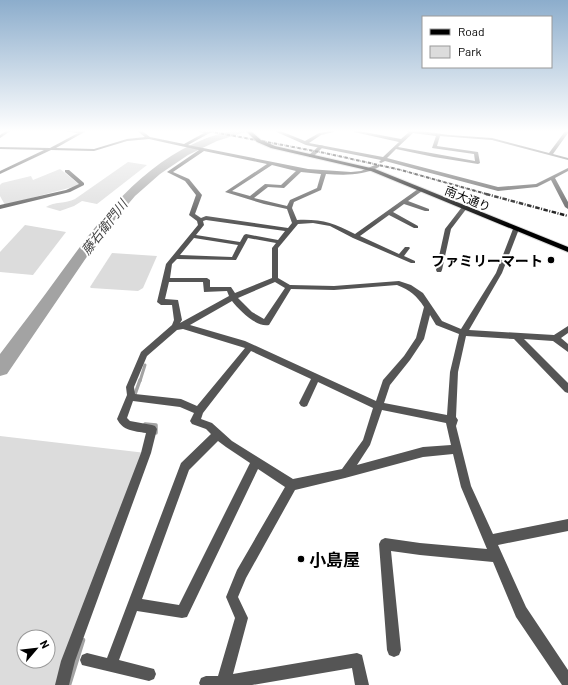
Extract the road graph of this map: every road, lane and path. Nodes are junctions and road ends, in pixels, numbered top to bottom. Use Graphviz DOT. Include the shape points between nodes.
graph roads {
  1 [pos="23,162"];
  2 [pos="184,162"];
  3 [pos="262,162"];
  4 [pos="343,162"];
  5 [pos="393,162"];
  6 [pos="420,162"];
  7 [pos="271,164"];
  8 [pos="417,167"];
  9 [pos="375,168"];
  10 [pos="568,169"];
  11 [pos="300,170"];
  12 [pos="67,171"];
  13 [pos="0,173"];
  14 [pos="324,173"];
  15 [pos="552,177"];
  16 [pos="420,190"];
  17 [pos="252,197"];
  18 [pos="404,202"];
  19 [pos="0,207"];
  20 [pos="568,207"];
  21 [pos="289,208"];
  22 [pos="464,208"];
  23 [pos="427,210"];
  24 [pos="390,213"];
  25 [pos="200,220"];
  26 [pos="294,222"];
  27 [pos="416,227"];
  28 [pos="516,229"];
  29 [pos="288,230"];
  30 [pos="192,236"];
  31 [pos="355,237"];
  32 [pos="279,242"];
  33 [pos="241,244"];
  34 [pos="407,248"];
  35 [pos="568,250"];
  36 [pos="400,256"];
  37 [pos="175,257"];
  38 [pos="413,262"];
  39 [pos="439,270"];
  40 [pos="164,280"];
  41 [pos="275,280"];
  42 [pos="289,287"];
  43 [pos="233,297"];
  44 [pos="428,307"];
  45 [pos="179,327"];
  46 [pos="568,329"];
  47 [pos="463,333"];
  48 [pos="517,337"];
  49 [pos="554,338"];
  50 [pos="250,347"];
  51 [pos="568,349"];
  52 [pos="316,377"];
  53 [pos="568,389"];
  54 [pos="130,397"];
  55 [pos="304,402"];
  56 [pos="378,406"];
  57 [pos="199,411"];
  58 [pos="453,420"];
  59 [pos="218,434"];
  60 [pos="457,449"];
  61 [pos="256,462"];
  62 [pos="345,473"];
  63 [pos="292,486"];
  64 [pos="568,525"];
  65 [pos="489,541"];
  66 [pos="496,556"];
  67 [pos="133,604"];
  68 [pos="394,650"];
  69 [pos="87,660"];
  70 [pos="111,664"];
  71 [pos="149,674"];
  72 [pos="568,682"];
  73 [pos="206,683"];
  74 [pos="223,683"];
  75 [pos="62,685"];
  76 [pos="362,685"];
  1 -- 13 [label="street"];
  2 -- 25 [label="street" via="169,172 187,180 199,195 192,214"];
  3 -- 7 [label="street"];
  4 -- 9 [label="main road, 南大通り"];
  5 -- 8 [label="street"];
  6 -- 8 [label="street"];
  7 -- 11 [label="street"];
  7 -- 17 [label="street" via="228,192"];
  8 -- 15 [label="street" via="498,189 537,185"];
  9 -- 14 [label="street"];
  9 -- 16 [label="main road, 南大通り"];
  10 -- 15 [label="street"];
  11 -- 14 [label="street"];
  11 -- 17 [label="street" via="282,187 268,185"];
  12 -- 19 [label="street" via="82,184 68,191"];
  14 -- 21 [label="street" via="319,188 292,201"];
  15 -- 20 [label="street"];
  16 -- 18 [label="street"];
  16 -- 22 [label="main road, 南大通り"];
  17 -- 21 [label="street" via="274,206"];
  18 -- 23 [label="street"];
  18 -- 24 [label="street"];
  21 -- 26 [label="street"];
  22 -- 28 [label="main road, 南大通り"];
  22 -- 39 [label="street" via="448,229"];
  24 -- 27 [label="street"];
  24 -- 31 [label="street"];
  25 -- 29 [label="street" via="206,218"];
  25 -- 30 [label="street" via="201,225"];
  26 -- 29 [label="street"];
  26 -- 31 [label="street" via="320,222"];
  28 -- 35 [label="main road, 南大通り"];
  28 -- 47 [label="street" via="499,273"];
  29 -- 32 [label="street"];
  30 -- 33 [label="street"];
  30 -- 37 [label="street"];
  31 -- 36 [label="street"];
  32 -- 33 [label="street" via="246,236"];
  32 -- 41 [label="street" via="275,248"];
  33 -- 37 [label="street" via="234,259"];
  34 -- 36 [label="street"];
  36 -- 38 [label="street"];
  37 -- 40 [label="street" via="169,264"];
  40 -- 43 [label="street" via="207,280 206,290 229,289"];
  40 -- 45 [label="street" via="161,302 175,302"];
  41 -- 42 [label="street"];
  41 -- 43 [label="street"];
  42 -- 43 [label="street" via="266,323 255,319"];
  42 -- 44 [label="street" via="334,288 397,283 409,287 420,295"];
  43 -- 45 [label="street"];
  44 -- 47 [label="street" via="439,323"];
  44 -- 56 [label="street" via="420,339 386,383"];
  45 -- 50 [label="street"];
  45 -- 54 [label="street" via="144,354 130,387"];
  46 -- 49 [label="street"];
  47 -- 48 [label="street"];
  47 -- 58 [label="street" via="454,372"];
  48 -- 49 [label="street"];
  48 -- 53 [label="street"];
  49 -- 51 [label="street"];
  50 -- 52 [label="street"];
  50 -- 57 [label="street"];
  52 -- 55 [label="street"];
  52 -- 56 [label="street"];
  54 -- 57 [label="street" via="181,403"];
  54 -- 75 [label="street" via="122,419 127,425 152,429 146,453 68,661"];
  56 -- 58 [label="street"];
  56 -- 62 [label="street" via="367,442"];
  57 -- 59 [label="street" via="195,421 209,426"];
  58 -- 60 [label="street" via="451,426"];
  59 -- 61 [label="street"];
  59 -- 67 [label="street" via="185,467"];
  60 -- 62 [label="street" via="423,452"];
  60 -- 65 [label="street" via="466,487"];
  61 -- 63 [label="street"];
  61 -- 67 [label="street" via="182,612"];
  62 -- 63 [label="street"];
  63 -- 74 [label="street" via="241,574 232,597 242,618"];
  64 -- 65 [label="street"];
  65 -- 66 [label="street"];
  66 -- 68 [label="street" via="420,550 385,544"];
  66 -- 72 [label="street" via="521,612"];
  67 -- 70 [label="street"];
  69 -- 70 [label="street"];
  70 -- 71 [label="street"];
  73 -- 74 [label="street"];
  74 -- 76 [label="street" via="357,660"];
}
